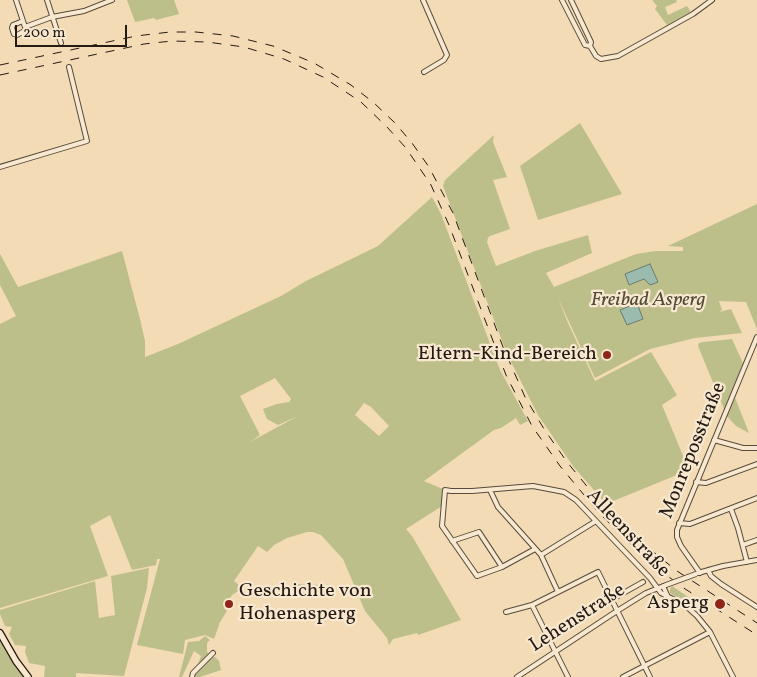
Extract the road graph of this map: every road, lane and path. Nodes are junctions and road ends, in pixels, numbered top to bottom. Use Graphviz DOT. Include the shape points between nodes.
graph roads {
  1 [pos="16,0"];
  2 [pos="47,0"];
  3 [pos="112,0"];
  4 [pos="423,0"];
  5 [pos="562,0"];
  6 [pos="571,0"];
  7 [pos="712,0"];
  8 [pos="52,17"];
  9 [pos="23,21"];
  10 [pos="25,27"];
  11 [pos="61,43"];
  12 [pos="590,46"];
  13 [pos="69,67"];
  14 [pos="424,72"];
  15 [pos="0,166"];
  16 [pos="757,337"];
  17 [pos="714,440"];
  18 [pos="757,448"];
  19 [pos="757,464"];
  20 [pos="696,482"];
  21 [pos="490,490"];
  22 [pos="757,498"];
  23 [pos="731,509"];
  24 [pos="596,520"];
  25 [pos="679,523"];
  26 [pos="757,540"];
  27 [pos="452,542"];
  28 [pos="743,545"];
  29 [pos="534,549"];
  30 [pos="541,556"];
  31 [pos="757,560"];
  32 [pos="747,562"];
  33 [pos="502,567"];
  34 [pos="708,570"];
  35 [pos="698,573"];
  36 [pos="643,582"];
  37 [pos="664,585"];
  38 [pos="657,588"];
  39 [pos="558,592"];
  40 [pos="668,597"];
  41 [pos="611,600"];
  42 [pos="757,600"];
  43 [pos="532,605"];
  44 [pos="755,606"];
  45 [pos="617,611"];
  46 [pos="506,612"];
  47 [pos="710,632"];
  48 [pos="0,633"];
  49 [pos="554,651"];
  50 [pos="213,653"];
  51 [pos="644,666"];
  52 [pos="28,677"];
  53 [pos="192,677"];
  54 [pos="517,677"];
  55 [pos="568,677"];
  56 [pos="623,677"];
  57 [pos="650,677"];
  58 [pos="733,677"];
  1 -- 9 [label="street"];
  2 -- 8 [label="street"];
  3 -- 8 [label="street" via="84,11"];
  4 -- 14 [label="street" via="446,51 444,60"];
  5 -- 12 [label="street" via="585,45"];
  6 -- 12 [label="street"];
  7 -- 12 [label="street" via="618,56 601,60"];
  8 -- 10 [label="street"];
  8 -- 11 [label="street"];
  9 -- 10 [label="street"];
  9 -- 10 [label="street" via="13,25 14,34 24,32"];
  13 -- 15 [label="street" via="87,141"];
  16 -- 17 [label="street, Monreposstraße"];
  17 -- 18 [label="street" via="742,448"];
  17 -- 20 [label="street, Monreposstraße"];
  19 -- 20 [label="street" via="706,483"];
  20 -- 25 [label="street, Monreposstraße"];
  21 -- 24 [label="street, Alleenstraße" via="533,486 564,492"];
  21 -- 27 [label="street, Alleenstraße" via="445,490 441,523"];
  21 -- 29 [label="street" via="498,507"];
  22 -- 23 [label="street"];
  23 -- 25 [label="street" via="690,524"];
  23 -- 28 [label="street"];
  24 -- 30 [label="street"];
  24 -- 38 [label="street, Alleenstraße"];
  25 -- 35 [label="street, Monreposstraße" via="679,543"];
  26 -- 28 [label="street"];
  27 -- 33 [label="street" via="477,576"];
  27 -- 33 [label="street" via="479,532"];
  28 -- 32 [label="street"];
  29 -- 30 [label="street"];
  29 -- 33 [label="street"];
  30 -- 39 [label="street"];
  31 -- 32 [label="street, Lehenstraße"];
  32 -- 34 [label="street, Lehenstraße"];
  34 -- 35 [label="street, Lehenstraße"];
  34 -- 44 [label="street" via="711,576"];
  35 -- 37 [label="street, Lehenstraße, bridge"];
  36 -- 41 [label="street, Alleenstraße"];
  37 -- 38 [label="street, Lehenstraße"];
  37 -- 40 [label="street, Alleenstraße"];
  38 -- 40 [label="street, Alleenstraße"];
  38 -- 45 [label="street, Lehenstraße"];
  39 -- 41 [label="street" via="598,572"];
  39 -- 43 [label="street"];
  40 -- 47 [label="street, Alleenstraße" via="690,610"];
  41 -- 45 [label="street"];
  42 -- 44 [label="street"];
  43 -- 46 [label="street"];
  43 -- 49 [label="street"];
  45 -- 49 [label="street, Lehenstraße"];
  45 -- 51 [label="street"];
  47 -- 51 [label="street"];
  47 -- 58 [label="street, Alleenstraße"];
  48 -- 52 [label="main road"];
  49 -- 54 [label="street, Lehenstraße"];
  49 -- 55 [label="street"];
  50 -- 53 [label="street"];
  51 -- 56 [label="street"];
  51 -- 57 [label="street"];
}
